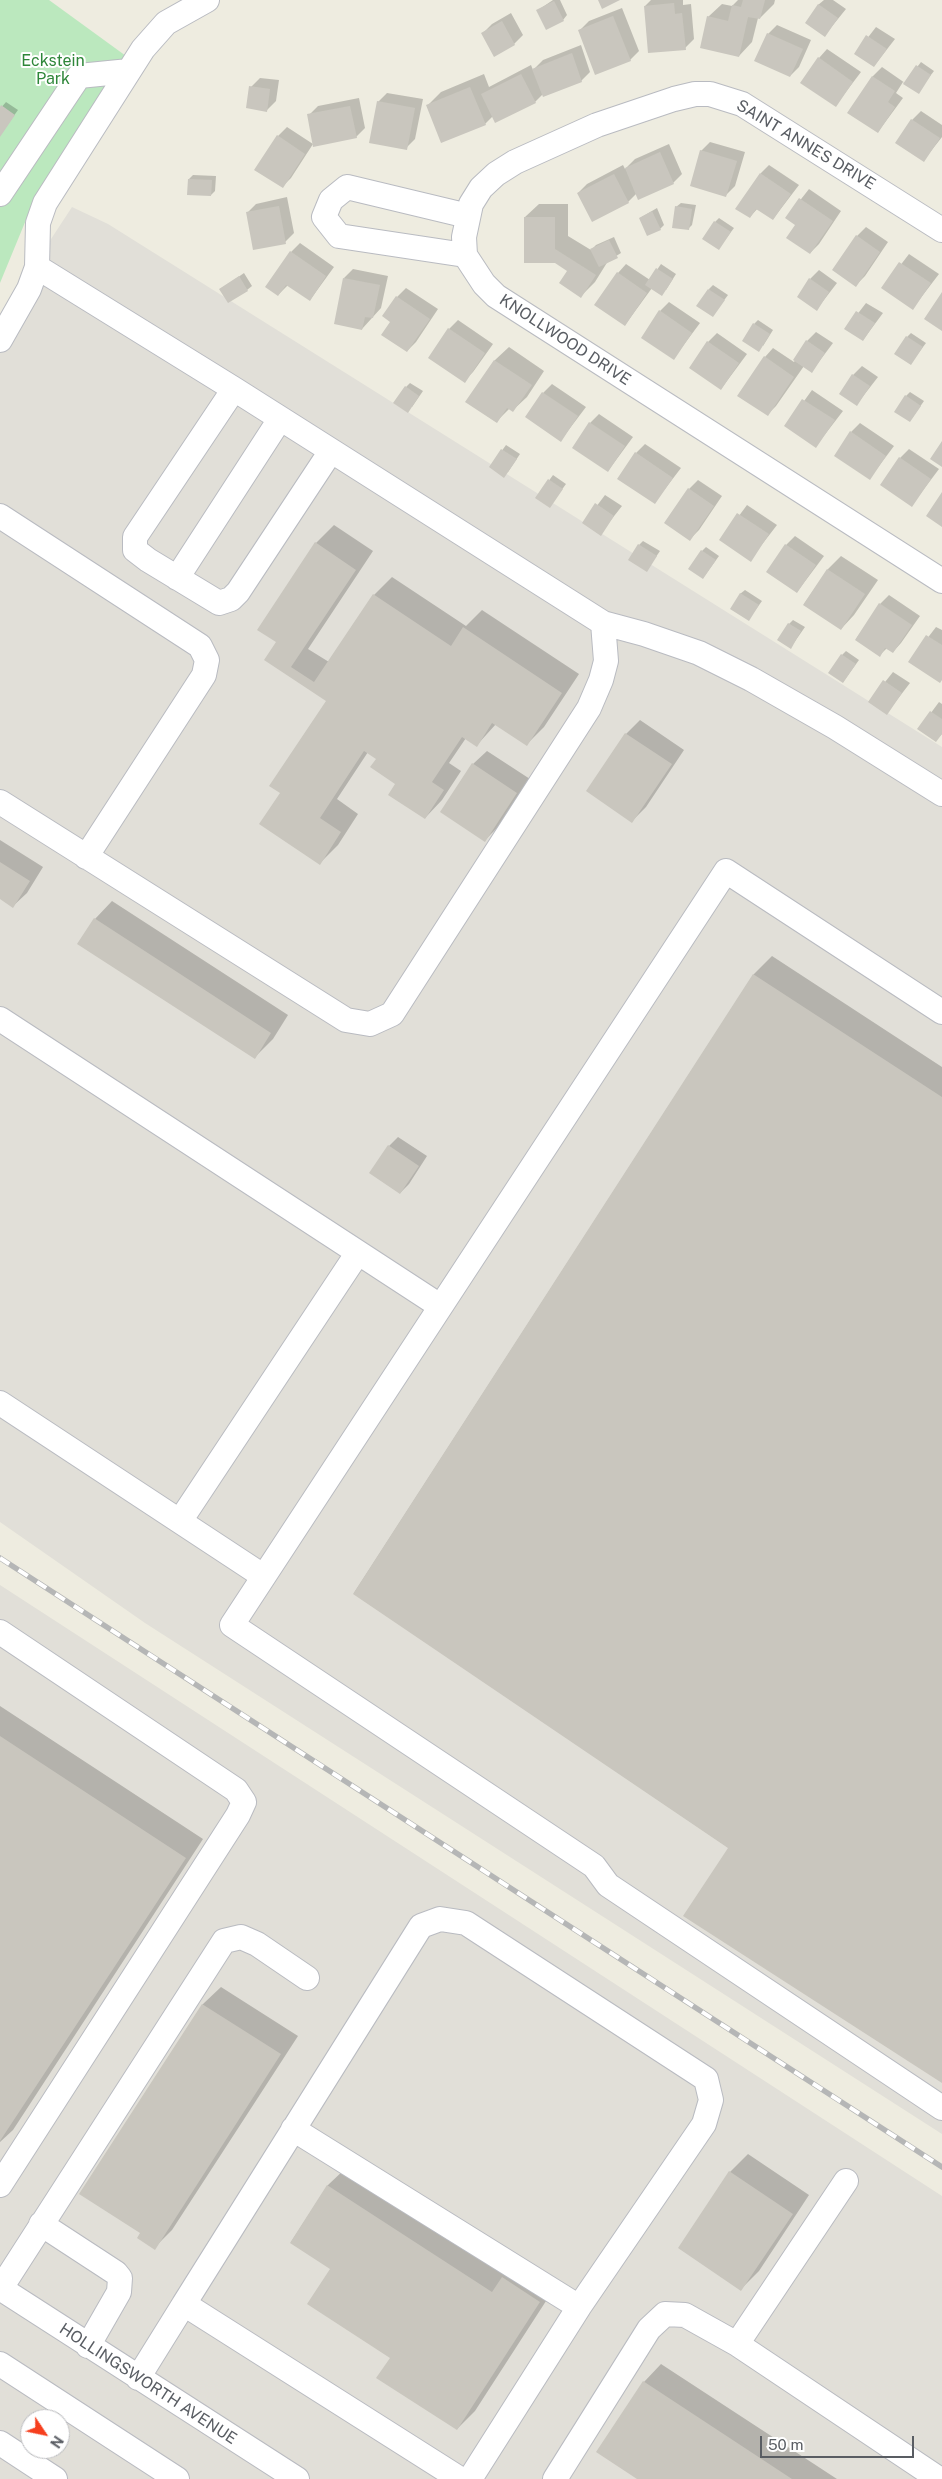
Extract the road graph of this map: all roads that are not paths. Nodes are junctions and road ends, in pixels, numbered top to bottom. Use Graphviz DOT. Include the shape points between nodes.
graph roads {
  1 [pos="207,0"];
  2 [pos="129,71"];
  3 [pos="0,194"];
  4 [pos="468,216"];
  5 [pos="942,230"];
  6 [pos="466,255"];
  7 [pos="37,267"];
  8 [pos="0,340"];
  9 [pos="234,389"];
  10 [pos="280,419"];
  11 [pos="331,451"];
  12 [pos="0,516"];
  13 [pos="177,578"];
  14 [pos="942,581"];
  15 [pos="603,622"];
  16 [pos="942,794"];
  17 [pos="0,802"];
  18 [pos="86,857"];
  19 [pos="942,1012"];
  20 [pos="0,1019"];
  21 [pos="357,1254"];
  22 [pos="440,1306"];
  23 [pos="0,1403"];
  24 [pos="180,1521"];
  25 [pos="263,1576"];
  26 [pos="0,1632"];
  27 [pos="308,1978"];
  28 [pos="942,2108"];
  29 [pos="293,2129"];
  30 [pos="846,2181"];
  31 [pos="0,2185"];
  32 [pos="41,2224"];
  33 [pos="0,2288"];
  34 [pos="184,2304"];
  35 [pos="579,2307"];
  36 [pos="737,2344"];
  37 [pos="88,2346"];
  38 [pos="0,2364"];
  39 [pos="138,2378"];
  40 [pos="0,2444"];
  41 [pos="55,2479"];
  42 [pos="177,2479"];
  43 [pos="297,2479"];
  44 [pos="460,2479"];
  45 [pos="470,2479"];
  46 [pos="555,2479"];
  47 [pos="939,2479"];
  1 -- 2 [label="street" via="166,23"];
  2 -- 3 [label="street" via="79,76"];
  2 -- 7 [label="street" via="45,203 38,223"];
  4 -- 5 [label="street, SAINT ANNES DRIVE" via="481,188 515,162 597,125 674,98 710,94 742,104 775,123"];
  4 -- 6 [label="street, SAINT ANNES DRIVE" via="464,237"];
  4 -- 6 [label="street" via="347,187 331,200 324,217 339,236"];
  6 -- 14 [label="street, KNOLLWOOD DRIVE" via="484,284 496,296"];
  7 -- 8 [label="street" via="29,289"];
  7 -- 9 [label="street"];
  9 -- 10 [label="street"];
  9 -- 13 [label="street" via="135,537 134,550"];
  10 -- 11 [label="street"];
  10 -- 13 [label="street"];
  11 -- 13 [label="street" via="238,592 230,599 218,603"];
  11 -- 15 [label="street"];
  12 -- 18 [label="street" via="200,646 207,660 204,675"];
  15 -- 16 [label="street" via="699,654 751,679"];
  15 -- 18 [label="street" via="606,661 589,708 392,1014 370,1024 346,1020"];
  17 -- 18 [label="street"];
  19 -- 22 [label="street" via="726,871"];
  20 -- 21 [label="street"];
  21 -- 22 [label="street"];
  21 -- 24 [label="street"];
  22 -- 25 [label="street"];
  23 -- 24 [label="street"];
  24 -- 25 [label="street"];
  25 -- 28 [label="street" via="232,1625 594,1866 608,1886"];
  26 -- 31 [label="street" via="236,1790 244,1802"];
  27 -- 32 [label="street" via="257,1944 241,1937 224,1941"];
  29 -- 34 [label="street"];
  29 -- 35 [label="street"];
  29 -- 35 [label="street" via="421,1926 440,1919 466,1923 706,2079 711,2100 704,2124"];
  30 -- 36 [label="street"];
  32 -- 33 [label="street"];
  32 -- 37 [label="street" via="116,2272 120,2278 119,2292"];
  33 -- 37 [label="street, HOLLINGSWORTH AVENUE"];
  34 -- 39 [label="street"];
  34 -- 44 [label="street"];
  35 -- 45 [label="street"];
  36 -- 46 [label="street" via="685,2315 665,2314 649,2329"];
  36 -- 47 [label="street"];
  37 -- 39 [label="street, HOLLINGSWORTH AVENUE"];
  38 -- 42 [label="street"];
  39 -- 43 [label="street, HOLLINGSWORTH AVENUE"];
  40 -- 41 [label="street"];
}
